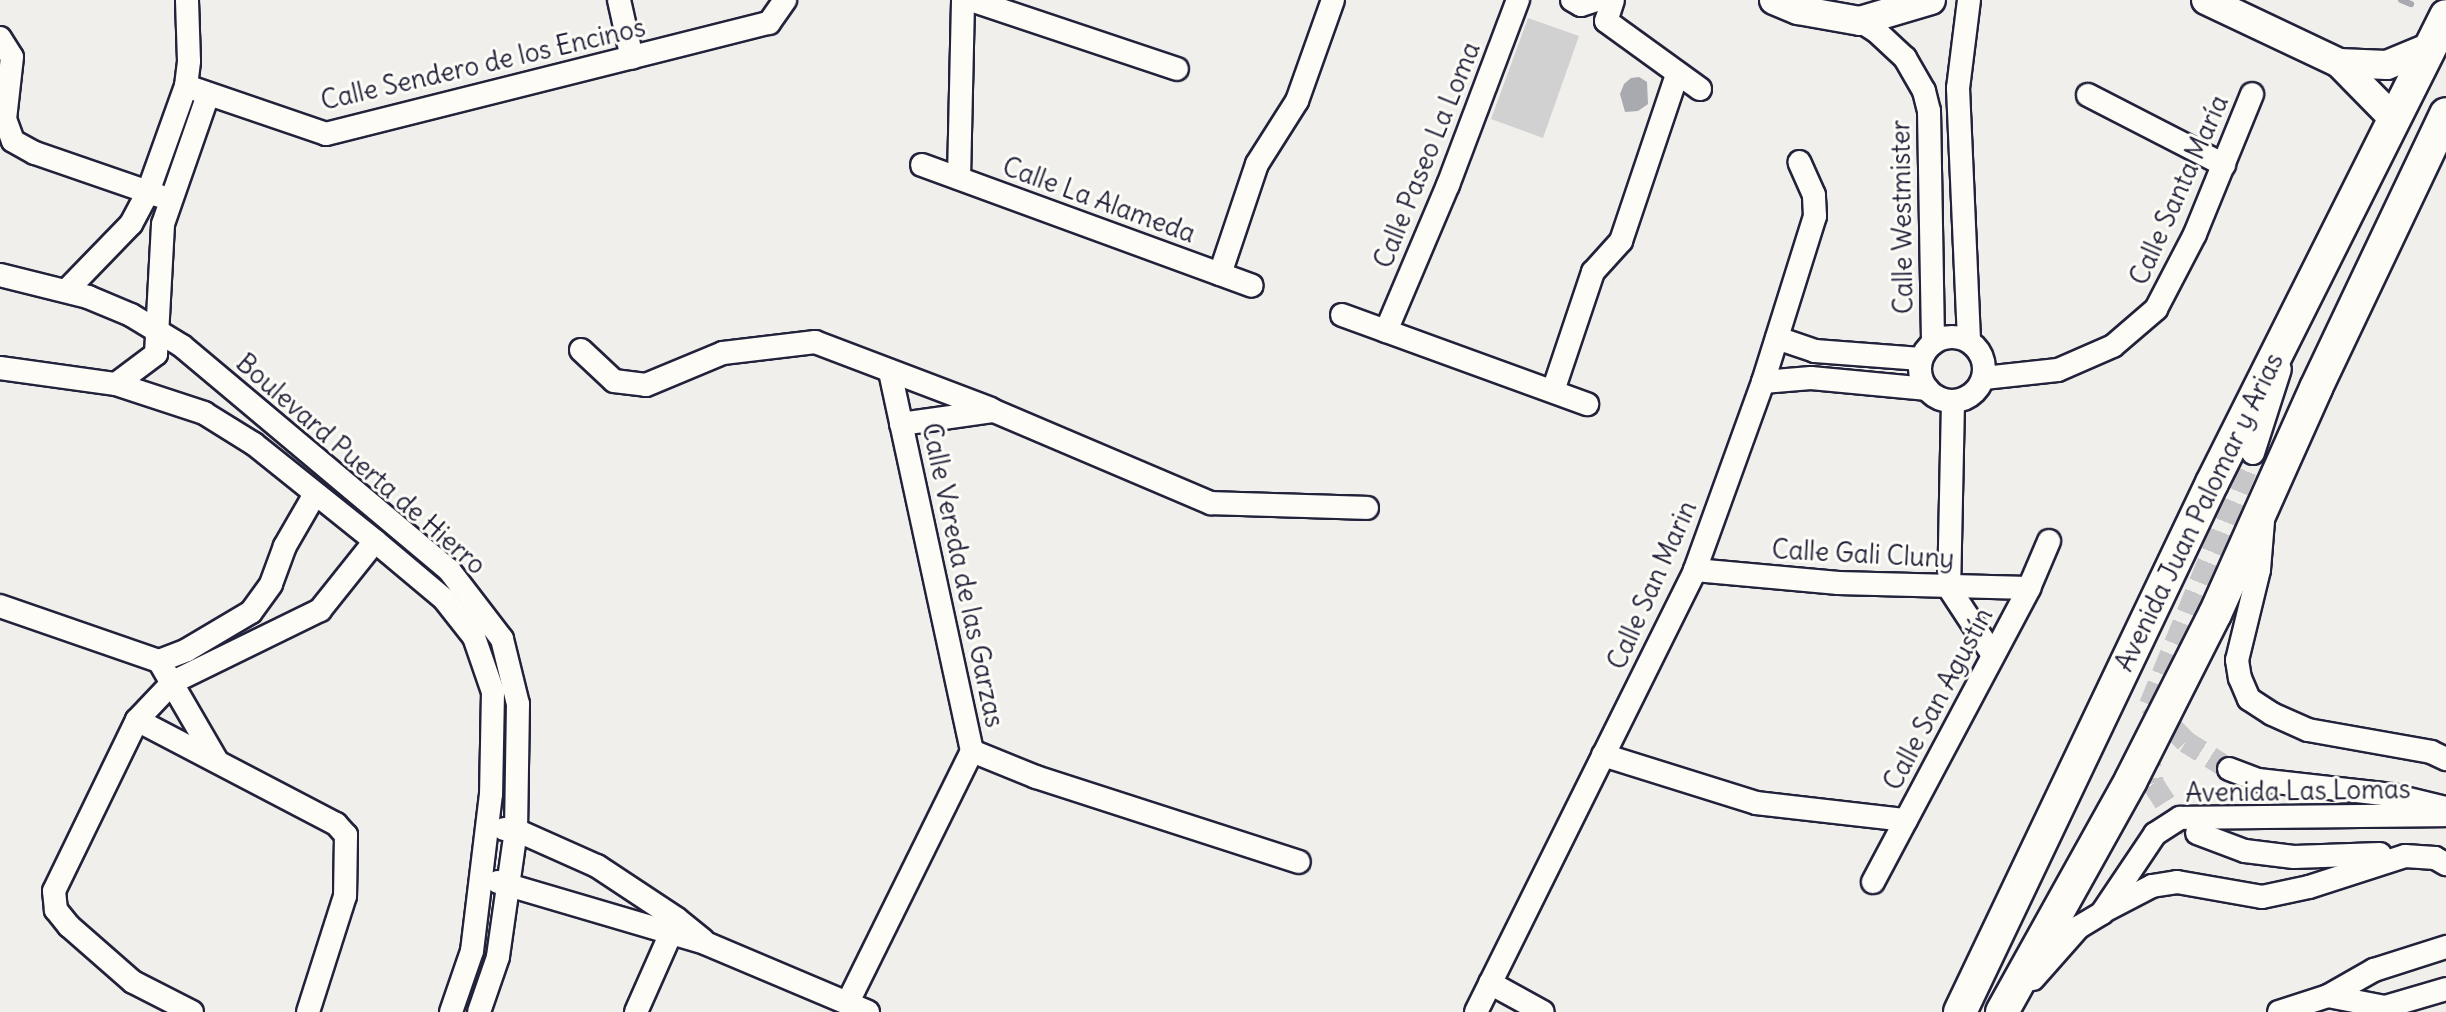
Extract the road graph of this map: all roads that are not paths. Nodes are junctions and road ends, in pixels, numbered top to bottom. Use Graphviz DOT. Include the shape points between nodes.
graph roads {
  1 [pos="187,0"];
  2 [pos="619,0"];
  3 [pos="785,0"];
  4 [pos="963,0"];
  5 [pos="971,0"];
  6 [pos="1333,0"];
  7 [pos="1518,0"];
  8 [pos="1572,0"];
  9 [pos="1596,0"];
  10 [pos="1613,0"];
  11 [pos="1774,0"];
  12 [pos="1931,0"];
  13 [pos="1969,0"];
  14 [pos="2206,0"];
  15 [pos="2446,16"];
  16 [pos="1860,21"];
  17 [pos="0,38"];
  18 [pos="2430,47"];
  19 [pos="632,58"];
  20 [pos="2339,63"];
  21 [pos="1177,69"];
  22 [pos="1677,75"];
  23 [pos="186,86"];
  24 [pos="1958,88"];
  25 [pos="1700,89"];
  26 [pos="1924,91"];
  27 [pos="2252,94"];
  28 [pos="208,95"];
  29 [pos="2088,95"];
  30 [pos="2446,114"];
  31 [pos="2394,119"];
  32 [pos="2439,146"];
  33 [pos="1799,162"];
  34 [pos="922,165"];
  35 [pos="2224,165"];
  36 [pos="959,178"];
  37 [pos="148,192"];
  38 [pos="171,199"];
  39 [pos="1220,274"];
  40 [pos="0,275"];
  41 [pos="1252,286"];
  42 [pos="67,290"];
  43 [pos="1342,315"];
  44 [pos="2293,317"];
  45 [pos="1386,331"];
  46 [pos="159,332"];
  47 [pos="1777,338"];
  48 [pos="1969,341"];
  49 [pos="581,350"];
  50 [pos="1815,351"];
  51 [pos="1927,351"];
  52 [pos="0,368"];
  53 [pos="890,372"];
  54 [pos="1811,378"];
  55 [pos="1984,378"];
  56 [pos="1763,382"];
  57 [pos="116,384"];
  58 [pos="1927,389"];
  59 [pos="1553,391"];
  60 [pos="1953,402"];
  61 [pos="1587,404"];
  62 [pos="994,411"];
  63 [pos="901,424"];
  64 [pos="2253,453"];
  65 [pos="315,494"];
  66 [pos="2265,501"];
  67 [pos="1367,508"];
  68 [pos="375,541"];
  69 [pos="2049,541"];
  70 [pos="1695,570"];
  71 [pos="1949,588"];
  72 [pos="2029,588"];
  73 [pos="0,606"];
  74 [pos="251,612"];
  75 [pos="266,637"];
  76 [pos="1993,655"];
  77 [pos="159,661"];
  78 [pos="173,682"];
  79 [pos="137,720"];
  80 [pos="972,751"];
  81 [pos="1603,755"];
  82 [pos="2446,759"];
  83 [pos="217,761"];
  84 [pos="2229,769"];
  85 [pos="2446,808"];
  86 [pos="2446,815"];
  87 [pos="1906,820"];
  88 [pos="487,827"];
  89 [pos="516,830"];
  90 [pos="2197,833"];
  91 [pos="2405,856"];
  92 [pos="1299,862"];
  93 [pos="2446,864"];
  94 [pos="481,879"];
  95 [pos="1873,882"];
  96 [pos="510,883"];
  97 [pos="2102,913"];
  98 [pos="674,927"];
  99 [pos="2446,947"];
  100 [pos="1490,983"];
  101 [pos="2446,989"];
  102 [pos="2328,996"];
  103 [pos="848,1002"];
  104 [pos="1478,1011"];
  105 [pos="192,1012"];
  106 [pos="308,1012"];
  107 [pos="451,1012"];
  108 [pos="479,1012"];
  109 [pos="636,1012"];
  110 [pos="868,1012"];
  111 [pos="1543,1012"];
  112 [pos="1960,1012"];
  113 [pos="2002,1012"];
  114 [pos="2009,1012"];
  115 [pos="2279,1012"];
  1 -- 23 [label="street"];
  2 -- 19 [label="street"];
  3 -- 19 [label="street, Calle Sendero de los Encinos" via="769,23"];
  4 -- 36 [label="street"];
  5 -- 21 [label="street"];
  6 -- 39 [label="street, Calle La Alameda" via="1297,101 1257,164"];
  7 -- 45 [label="street, Calle Paseo La Loma"];
  8 -- 9 [label="street" via="1581,5"];
  10 -- 22 [label="street" via="1606,21"];
  11 -- 16 [label="street" via="1798,10"];
  12 -- 16 [label="street"];
  13 -- 24 [label="street"];
  14 -- 20 [label="street"];
  15 -- 18 [label="main road, Avenida Juan Palomar y Arias"];
  16 -- 26 [label="street, Calle Westmister" via="1898,50"];
  17 -- 37 [label="street" via="12,57 5,119 13,141"];
  18 -- 20 [label="street" via="2387,65"];
  18 -- 31 [label="main road, Avenida Juan Palomar y Arias"];
  19 -- 28 [label="street, Calle Sendero de los Encinos" via="326,134"];
  20 -- 31 [label="street"];
  22 -- 25 [label="street"];
  22 -- 59 [label="street" via="1621,241 1593,272"];
  23 -- 28 [label="street, Calle Sendero de los Encinos"];
  23 -- 37 [label="street"];
  24 -- 26 [label="street"];
  24 -- 48 [label="street"];
  26 -- 51 [label="street, Calle Westmister" via="1929,111"];
  27 -- 35 [label="street, Calle Santa María"];
  28 -- 38 [label="street"];
  29 -- 35 [label="street"];
  30 -- 32 [label="main road, Avenida Juan Palomar y Arias"];
  31 -- 44 [label="main road, Avenida Juan Palomar y Arias"];
  32 -- 66 [label="main road, Avenida Juan Palomar y Arias"];
  33 -- 47 [label="street, Calle San Marin" via="1809,180 1815,216"];
  34 -- 36 [label="street, Calle La Alameda"];
  35 -- 55 [label="street, Calle Santa María" via="2156,309 2113,346 2058,370"];
  36 -- 39 [label="street, Calle La Alameda"];
  37 -- 38 [label="street"];
  37 -- 42 [label="street" via="131,224"];
  38 -- 46 [label="street" via="163,224"];
  39 -- 41 [label="street, Calle La Alameda"];
  40 -- 42 [label="street, Boulevard Puerta de Hierro"];
  42 -- 46 [label="street, Boulevard Puerta de Hierro"];
  43 -- 45 [label="street"];
  44 -- 64 [label="street"];
  44 -- 112 [label="main road, Avenida Juan Palomar y Arias"];
  45 -- 59 [label="street"];
  46 -- 57 [label="street" via="156,354"];
  46 -- 89 [label="street, Boulevard Puerta de Hierro" via="449,570 479,606 502,639 518,704"];
  47 -- 50 [label="street"];
  47 -- 56 [label="street, Calle San Marin"];
  48 -- 51 [label="street" via="1951,337"];
  48 -- 55 [label="street" via="1982,357"];
  49 -- 53 [label="street" via="614,381 646,385 723,353 815,342"];
  50 -- 51 [label="street"];
  50 -- 54 [label="street"];
  51 -- 58 [label="street" via="1921,380"];
  52 -- 57 [label="street, Boulevard Puerta de Hierro"];
  53 -- 62 [label="street"];
  53 -- 63 [label="street, Calle Vereda de las Garzas"];
  54 -- 56 [label="street"];
  54 -- 58 [label="street"];
  55 -- 60 [label="street" via="1973,395"];
  56 -- 70 [label="street, Calle San Marin"];
  57 -- 65 [label="street, Boulevard Puerta de Hierro" via="204,413 254,444"];
  58 -- 60 [label="street"];
  59 -- 61 [label="street"];
  60 -- 71 [label="street"];
  62 -- 63 [label="street"];
  62 -- 67 [label="street" via="1211,503"];
  63 -- 80 [label="street, Calle Vereda de las Garzas"];
  65 -- 68 [label="street, Boulevard Puerta de Hierro"];
  65 -- 74 [label="street" via="285,546 271,584"];
  66 -- 82 [label="street, Avenida Las Lomas" via="2259,570 2237,660 2249,699 2308,730"];
  66 -- 113 [label="main road, Avenida Juan Palomar y Arias" via="2131,780"];
  68 -- 75 [label="street" via="320,610"];
  68 -- 88 [label="street, Boulevard Puerta de Hierro" via="444,599 474,637 493,692 495,721"];
  69 -- 72 [label="street, Calle San Agustín"];
  70 -- 71 [label="street, Calle Gali Cluny"];
  70 -- 81 [label="street, Calle San Marin"];
  71 -- 72 [label="street, Calle Gali Cluny"];
  71 -- 76 [label="street"];
  72 -- 76 [label="street, Calle San Agustín"];
  73 -- 77 [label="street"];
  74 -- 75 [label="street"];
  74 -- 77 [label="street"];
  75 -- 78 [label="street"];
  76 -- 87 [label="street, Calle San Agustín"];
  77 -- 78 [label="street"];
  78 -- 79 [label="street"];
  78 -- 83 [label="street"];
  79 -- 83 [label="street"];
  79 -- 105 [label="street" via="54,891 56,910 133,982"];
  80 -- 92 [label="street" via="1036,777"];
  80 -- 103 [label="street, Calle Vereda de las Garzas"];
  81 -- 87 [label="street" via="1756,803"];
  81 -- 100 [label="street, Calle San Marin"];
  83 -- 106 [label="street" via="336,824 346,835 345,896"];
  84 -- 85 [label="street, Avenida Las Lomas" via="2258,780 2392,795"];
  86 -- 97 [label="street, Avenida Las Lomas" via="2180,818 2142,849"];
  87 -- 95 [label="street, Calle San Agustín"];
  88 -- 89 [label="street"];
  88 -- 94 [label="street, Boulevard Puerta de Hierro"];
  89 -- 96 [label="street, Boulevard Puerta de Hierro"];
  89 -- 98 [label="street" via="597,866"];
  90 -- 91 [label="street, Avenida Las Lomas" via="2245,851 2294,857"];
  91 -- 93 [label="street, Avenida Las Lomas"];
  91 -- 97 [label="street, Avenida Las Lomas" via="2262,897 2177,882 2152,886"];
  94 -- 96 [label="street"];
  94 -- 107 [label="street, Boulevard Puerta de Hierro" via="472,951"];
  96 -- 98 [label="street"];
  96 -- 108 [label="street, Boulevard Puerta de Hierro" via="498,957"];
  97 -- 114 [label="street, Avenida Las Lomas" via="2079,927 2048,959"];
  98 -- 103 [label="street"];
  98 -- 109 [label="street"];
  99 -- 102 [label="street" via="2374,970"];
  100 -- 104 [label="street, Calle San Marin"];
  100 -- 111 [label="street"];
  101 -- 102 [label="street" via="2385,1007"];
  102 -- 115 [label="street"];
  103 -- 110 [label="street"];
}
